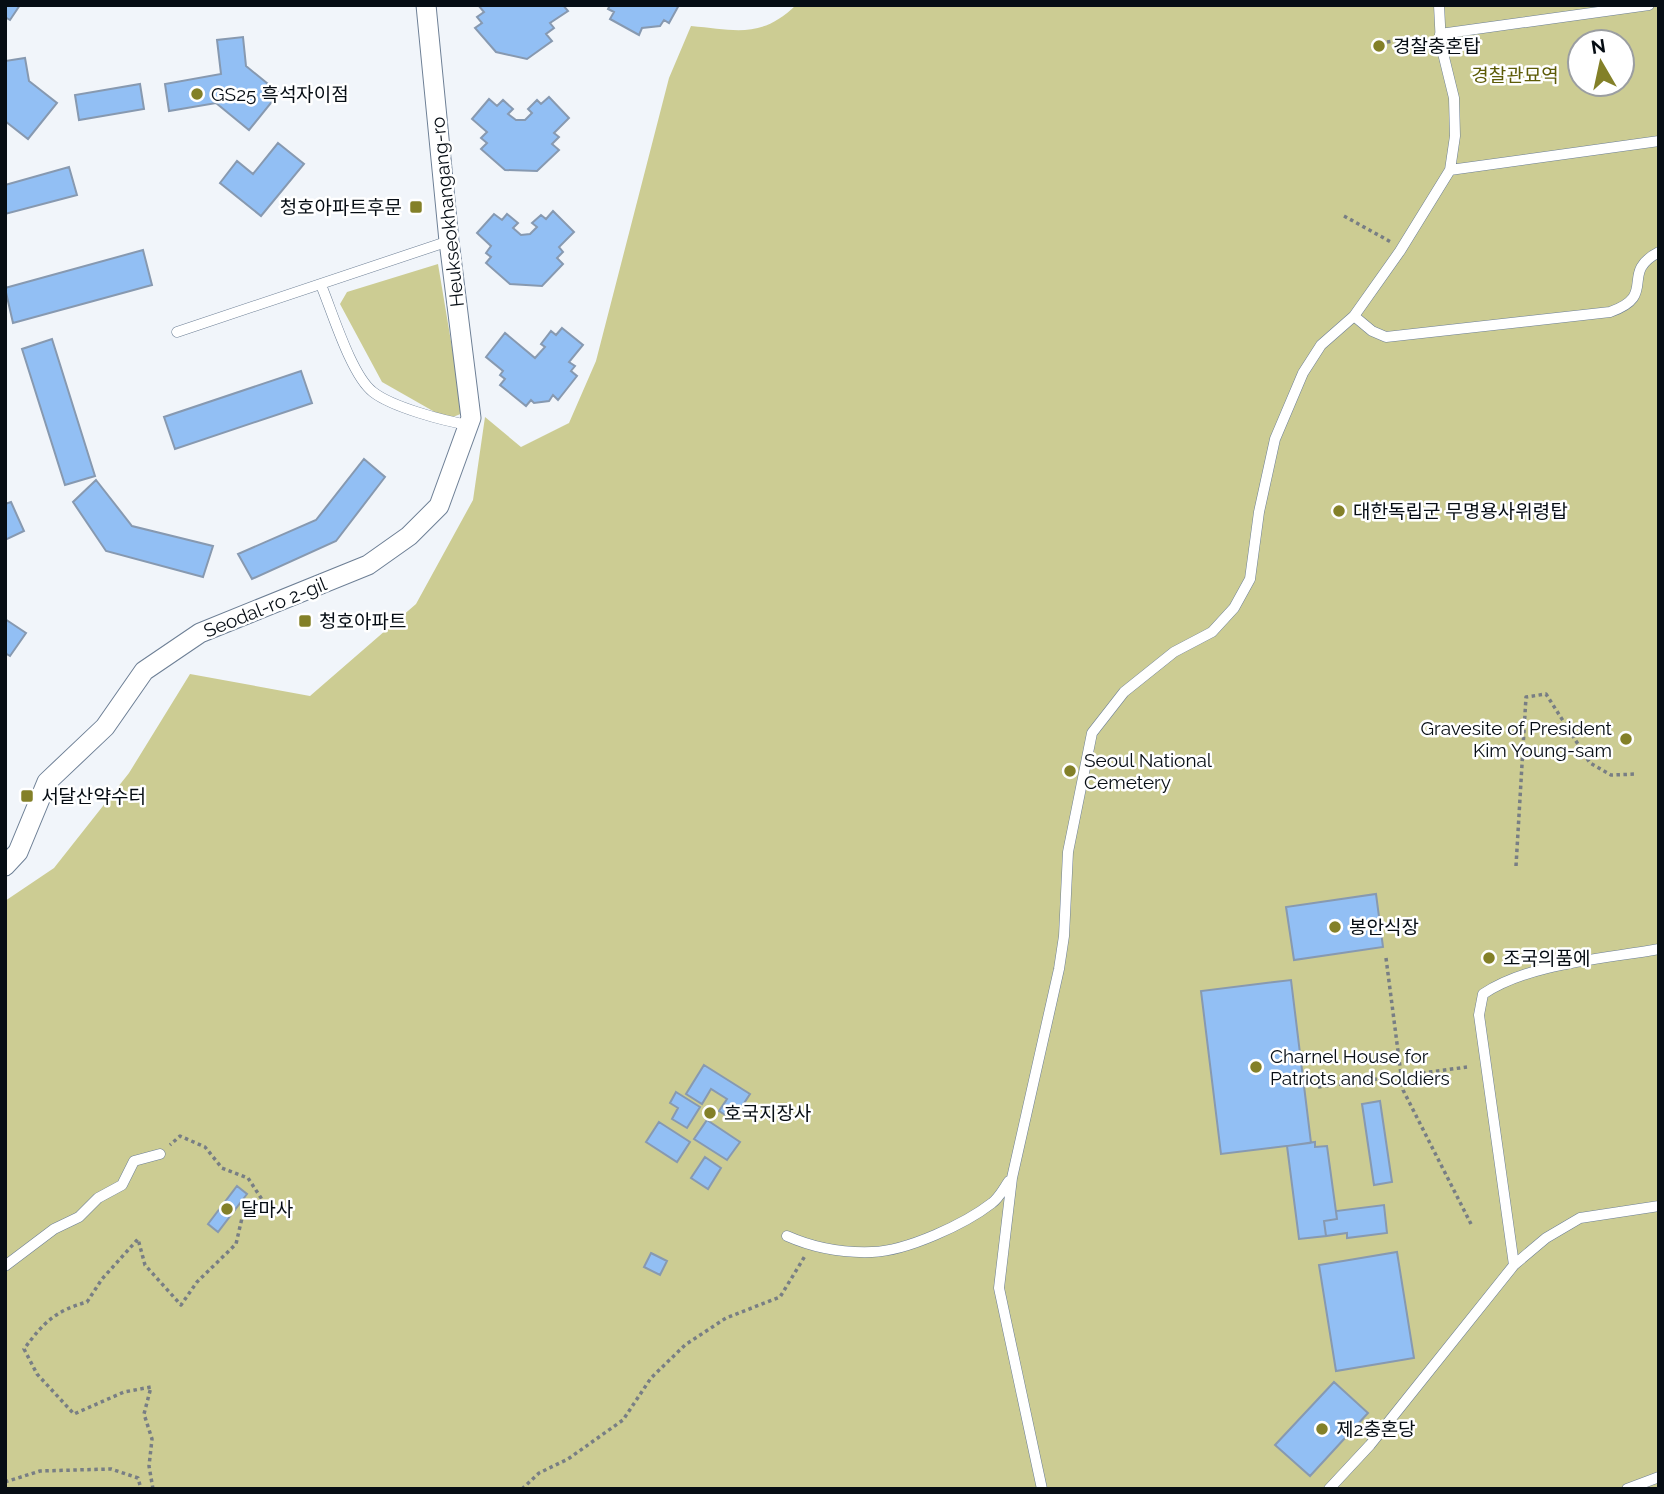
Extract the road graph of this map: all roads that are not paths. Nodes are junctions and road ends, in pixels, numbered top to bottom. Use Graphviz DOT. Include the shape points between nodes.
graph roads {
  1 [pos="426,5"];
  2 [pos="1438,5"];
  3 [pos="1649,5"];
  4 [pos="1440,34"];
  5 [pos="1659,141"];
  6 [pos="1450,170"];
  7 [pos="449,241"];
  8 [pos="1659,253"];
  9 [pos="321,285"];
  10 [pos="1354,316"];
  11 [pos="177,332"];
  12 [pos="470,422"];
  13 [pos="5,866"];
  14 [pos="1659,949"];
  15 [pos="160,1154"];
  16 [pos="1012,1178"];
  17 [pos="1659,1206"];
  18 [pos="787,1236"];
  19 [pos="1514,1265"];
  20 [pos="5,1266"];
  21 [pos="1659,1477"];
  22 [pos="1042,1489"];
  23 [pos="1329,1489"];
  24 [pos="1628,1489"];
  1 -- 7 [label="street, Heukseokhangang-ro"];
  2 -- 4 [label="lane"];
  3 -- 4 [label="lane"];
  4 -- 6 [label="lane" via="1454,98"];
  5 -- 6 [label="lane"];
  6 -- 10 [label="lane"];
  7 -- 9 [label="lane"];
  7 -- 12 [label="street, Heukseokhangang-ro"];
  8 -- 10 [label="lane" via="1643,261 1632,301 1610,312 1386,337"];
  9 -- 11 [label="lane"];
  9 -- 12 [label="lane" via="351,359 372,391 441,421"];
  10 -- 16 [label="lane" via="1321,345 1285,411 1265,478 1250,579 1234,608 1212,632 1174,652 1124,692 1091,733 1068,852 1059,969"];
  12 -- 13 [label="street, Seodal-ro 2-gil" via="439,506 409,536 368,565 200,633 144,671 105,727 47,782 18,852"];
  14 -- 19 [label="lane" via="1534,972 1501,981 1483,993 1479,1015"];
  15 -- 20 [label="lane" via="134,1161 122,1185"];
  16 -- 18 [label="lane" via="995,1201 972,1215 894,1248 873,1252 811,1247"];
  16 -- 22 [label="lane" via="999,1288"];
  17 -- 19 [label="lane" via="1580,1218"];
  19 -- 23 [label="lane" via="1370,1445"];
  21 -- 24 [label="lane"];
}
